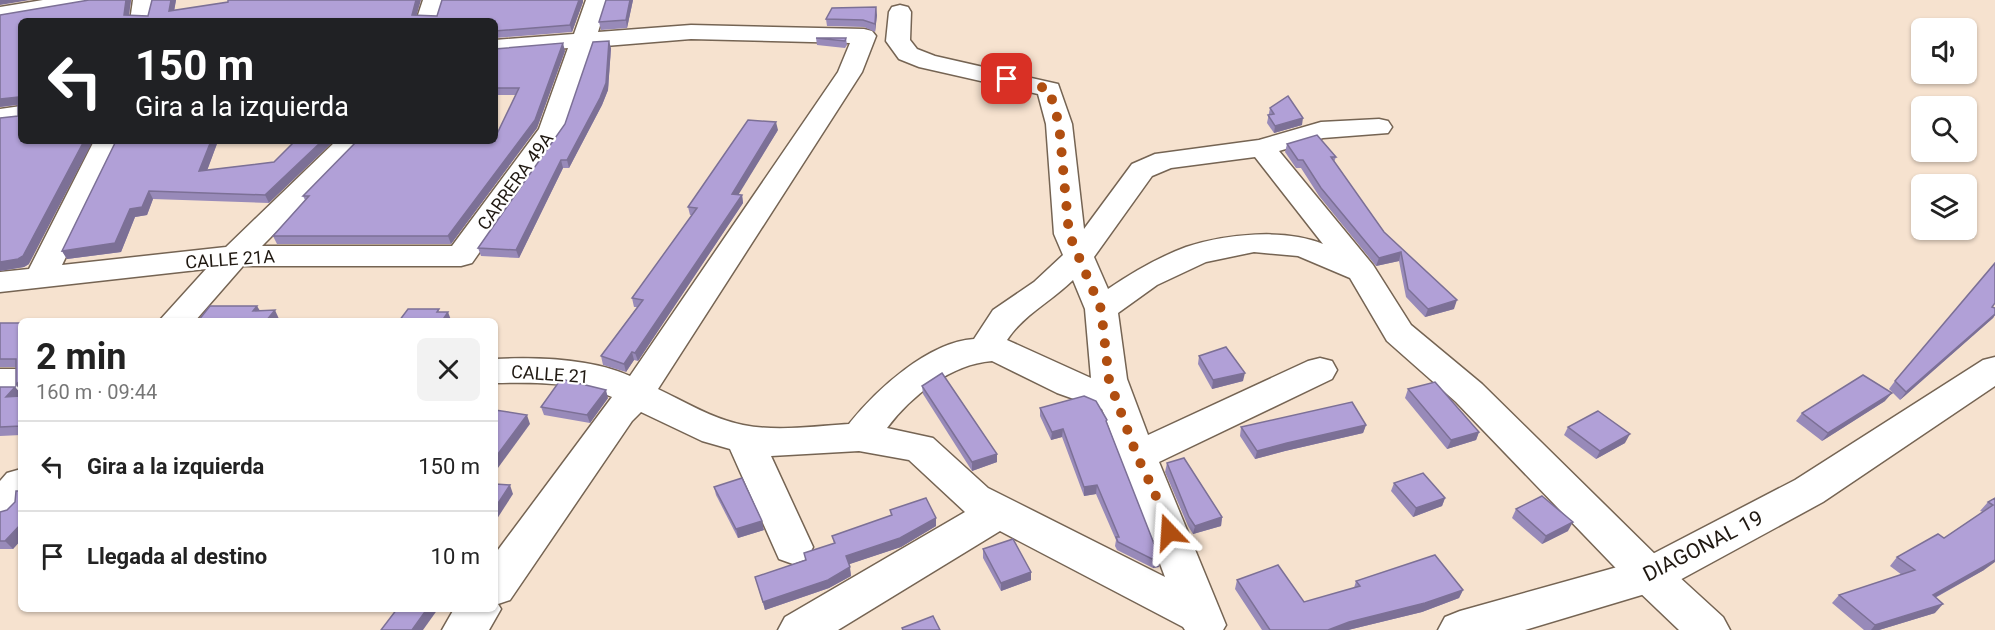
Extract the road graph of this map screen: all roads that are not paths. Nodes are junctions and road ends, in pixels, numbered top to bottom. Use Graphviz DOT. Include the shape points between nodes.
graph roads {
  1 [pos="83,0"];
  2 [pos="144,0"];
  3 [pos="434,0"];
  4 [pos="597,0"];
  5 [pos="900,12"];
  6 [pos="0,14"];
  7 [pos="141,18"];
  8 [pos="428,18"];
  9 [pos="584,39"];
  10 [pos="498,47"];
  11 [pos="18,114"];
  12 [pos="0,117"];
  13 [pos="1379,128"];
  14 [pos="107,144"];
  15 [pos="349,144"];
  16 [pos="1262,147"];
  17 [pos="235,256"];
  18 [pos="460,256"];
  19 [pos="1079,257"];
  20 [pos="1362,272"];
  21 [pos="40,278"];
  22 [pos="0,282"];
  23 [pos="1101,309"];
  24 [pos="179,318"];
  25 [pos="984,350"];
  26 [pos="1995,369"];
  27 [pos="1320,370"];
  28 [pos="498,371"];
  29 [pos="0,381"];
  30 [pos="18,381"];
  31 [pos="636,395"];
  32 [pos="1117,401"];
  33 [pos="860,437"];
  34 [pos="744,439"];
  35 [pos="1137,456"];
  36 [pos="18,487"];
  37 [pos="0,505"];
  38 [pos="999,512"];
  39 [pos="793,547"];
  40 [pos="1650,576"];
  41 [pos="498,583"];
  42 [pos="477,612"];
  43 [pos="1203,622"];
  44 [pos="464,630"];
  45 [pos="800,630"];
  46 [pos="1460,630"];
  47 [pos="1708,630"];
  1 -- 6 [label="street"];
  2 -- 7 [label="street"];
  3 -- 8 [label="street"];
  4 -- 9 [label="street, CARRERA 49A"];
  5 -- 19 [label="street" via="898,41 908,54 1049,89 1059,124 1069,234"];
  9 -- 10 [label="street"];
  9 -- 18 [label="street, CARRERA 49A" via="552,130"];
  9 -- 31 [label="street" via="691,32 864,36 850,72"];
  11 -- 12 [label="street"];
  13 -- 16 [label="street" via="1321,130"];
  14 -- 21 [label="street"];
  15 -- 17 [label="street"];
  16 -- 19 [label="street" via="1165,160 1142,170"];
  16 -- 20 [label="street"];
  17 -- 18 [label="street, CALLE 21A"];
  17 -- 21 [label="street, CALLE 21A"];
  17 -- 24 [label="street"];
  19 -- 23 [label="street"];
  19 -- 25 [label="street" via="1045,289 1005,318"];
  20 -- 23 [label="street" via="1304,247 1254,243 1197,254 1146,278"];
  20 -- 40 [label="street" via="1399,333 1469,393"];
  21 -- 22 [label="street, CALLE 21A"];
  23 -- 32 [label="street" via="1109,380"];
  25 -- 32 [label="street" via="997,349"];
  25 -- 33 [label="street" via="967,351 923,373 883,407"];
  26 -- 40 [label="street, DIAGONAL 19" via="1809,491"];
  27 -- 35 [label="street"];
  28 -- 31 [label="street, CALLE 21" via="602,378"];
  29 -- 30 [label="street"];
  31 -- 34 [label="street, CALLE 21" via="715,431"];
  31 -- 41 [label="street"];
  32 -- 35 [label="street"];
  33 -- 34 [label="street, CALLE 21" via="775,443"];
  33 -- 38 [label="street, CALLE 21" via="920,447 974,499"];
  34 -- 39 [label="street"];
  35 -- 43 [label="street"];
  36 -- 37 [label="street"];
  38 -- 43 [label="street, CALLE 21"];
  38 -- 45 [label="street"];
  40 -- 46 [label="street, DIAGONAL 19"];
  40 -- 47 [label="street"];
  42 -- 44 [label="street"];
}
